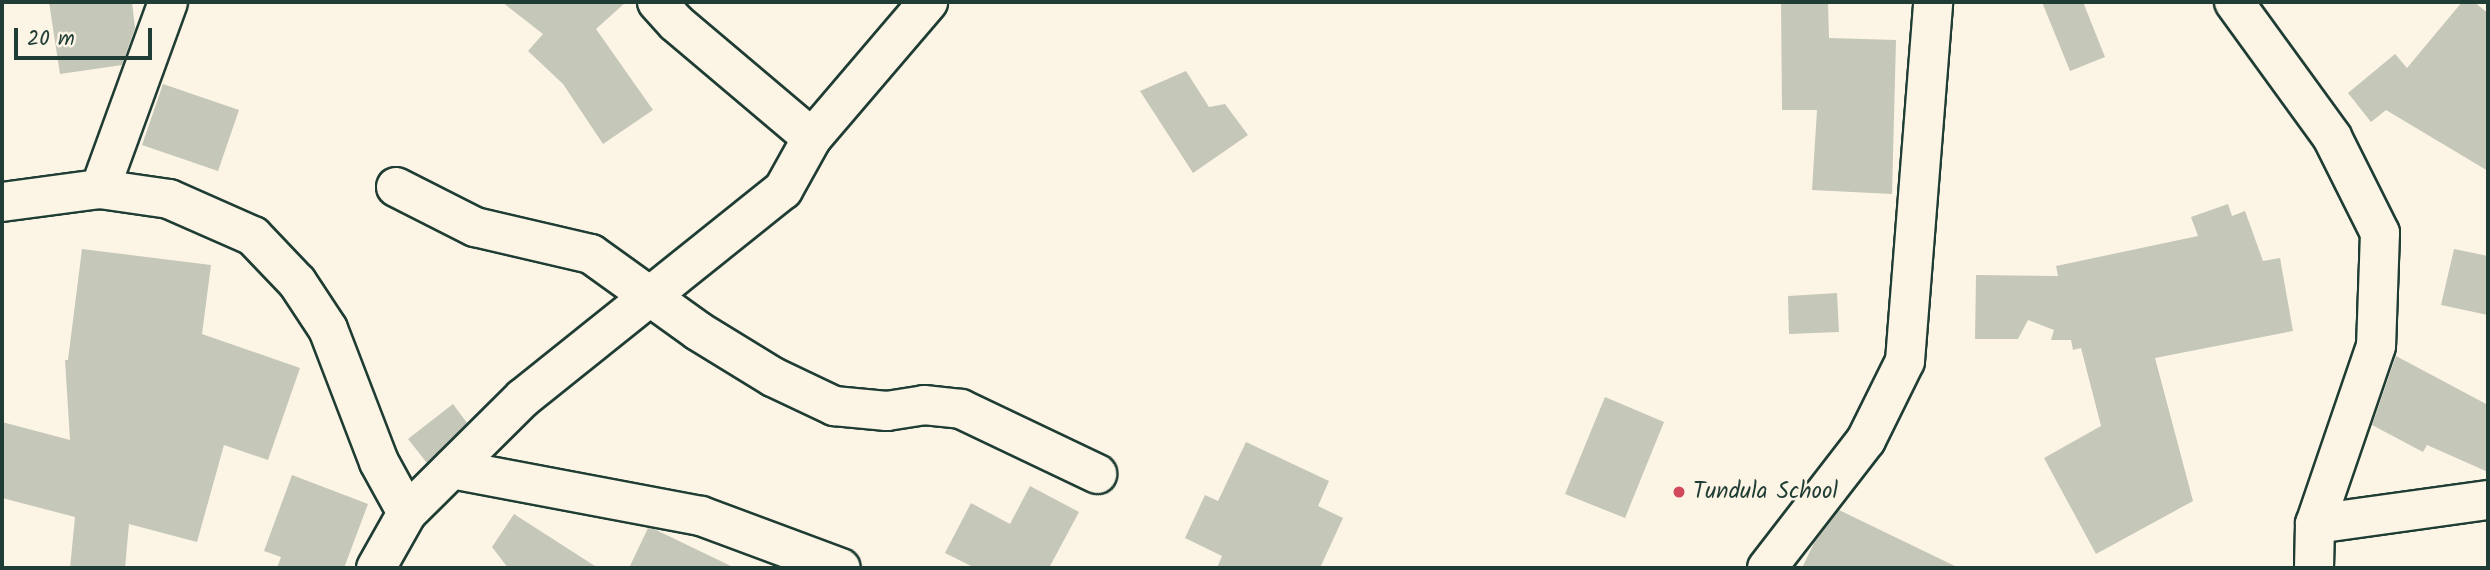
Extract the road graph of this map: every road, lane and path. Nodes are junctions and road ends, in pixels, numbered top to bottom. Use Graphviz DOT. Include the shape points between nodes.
graph roads {
  1 [pos="168,2"];
  2 [pos="657,2"];
  3 [pos="928,2"];
  4 [pos="1933,2"];
  5 [pos="2234,2"];
  6 [pos="812,138"];
  7 [pos="396,187"];
  8 [pos="100,189"];
  9 [pos="2,202"];
  10 [pos="649,299"];
  11 [pos="452,469"];
  12 [pos="1097,474"];
  13 [pos="2488,500"];
  14 [pos="407,513"];
  15 [pos="2315,524"];
  16 [pos="376,568"];
  17 [pos="841,568"];
  18 [pos="1767,568"];
  19 [pos="2314,568"];
  1 -- 8 [label="street"];
  2 -- 6 [label="street"];
  3 -- 6 [label="street"];
  4 -- 18 [label="street" via="1905,360 1866,440"];
  5 -- 15 [label="street" via="2332,137 2380,233 2376,346"];
  6 -- 10 [label="street" via="783,190"];
  7 -- 10 [label="street" via="475,226 591,254"];
  8 -- 9 [label="street"];
  8 -- 14 [label="street" via="169,200 253,236 288,272 328,329 379,462"];
  10 -- 11 [label="street" via="523,398"];
  10 -- 12 [label="street" via="773,377 834,406 887,411 924,405 961,409"];
  11 -- 14 [label="street"];
  11 -- 17 [label="street" via="701,516"];
  13 -- 15 [label="street"];
  14 -- 16 [label="street"];
  15 -- 19 [label="street"];
}
